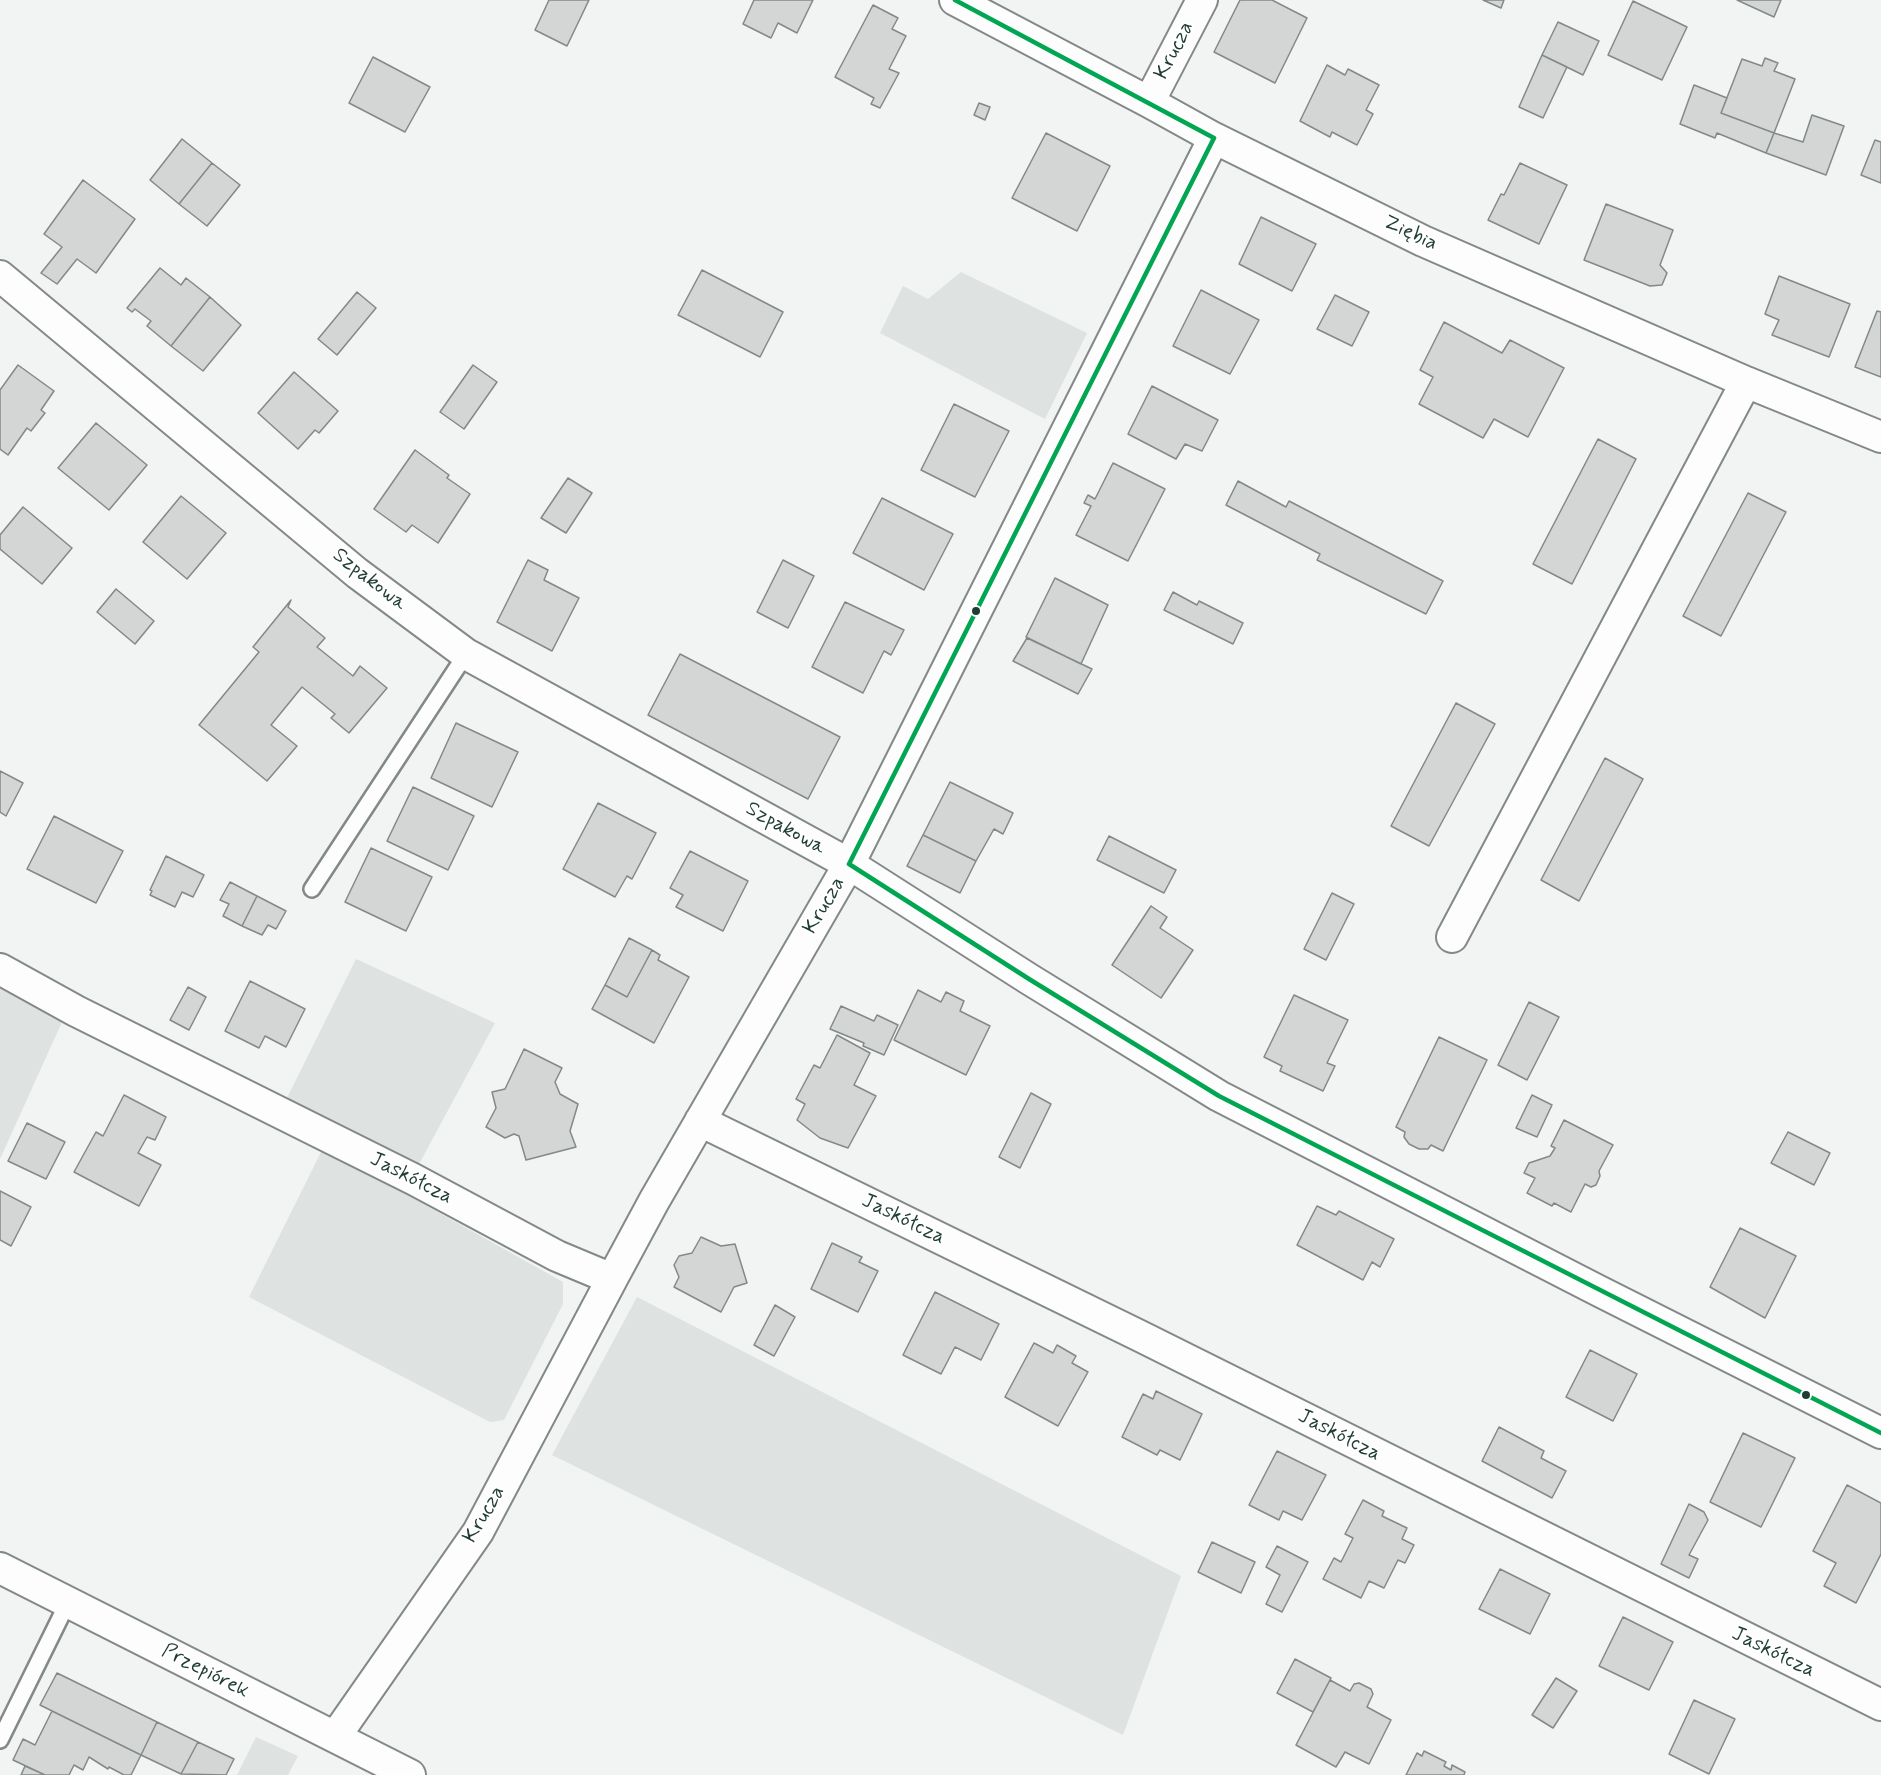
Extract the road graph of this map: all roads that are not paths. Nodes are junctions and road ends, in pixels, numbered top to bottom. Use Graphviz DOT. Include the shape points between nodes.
graph roads {
  1 [pos="955,0"];
  2 [pos="1202,0"];
  3 [pos="1149,102"];
  4 [pos="1214,138"];
  5 [pos="0,276"];
  6 [pos="1746,382"];
  7 [pos="1881,437"];
  8 [pos="466,654"];
  9 [pos="849,864"];
  10 [pos="312,889"];
  11 [pos="1452,937"];
  12 [pos="0,969"];
  13 [pos="700,1121"];
  14 [pos="612,1279"];
  15 [pos="1881,1432"];
  16 [pos="0,1568"];
  17 [pos="68,1602"];
  18 [pos="1881,1706"];
  19 [pos="334,1737"];
  20 [pos="0,1740"];
  21 [pos="410,1775"];
  1 -- 3 [label="street, Ziębia"];
  2 -- 3 [label="street, Krucza"];
  3 -- 4 [label="street, Ziębia"];
  4 -- 6 [label="street, Ziębia" via="1423,241"];
  4 -- 9 [label="street, Krucza"];
  5 -- 8 [label="street, Szpakowa" via="357,573"];
  6 -- 7 [label="street, Ziębia"];
  6 -- 11 [label="street"];
  8 -- 9 [label="street, Szpakowa"];
  8 -- 10 [label="lane"];
  9 -- 13 [label="street, Krucza"];
  9 -- 15 [label="street, Szpakowa" via="1219,1096"];
  12 -- 14 [label="street, Jaskółcza" via="557,1256"];
  13 -- 14 [label="street"];
  13 -- 18 [label="street, Jaskółcza"];
  14 -- 19 [label="street, Krucza" via="478,1532"];
  16 -- 17 [label="street, Przepiórek"];
  17 -- 19 [label="street, Przepiórek"];
  17 -- 20 [label="lane"];
  19 -- 21 [label="street, Przepiórek"];
}
